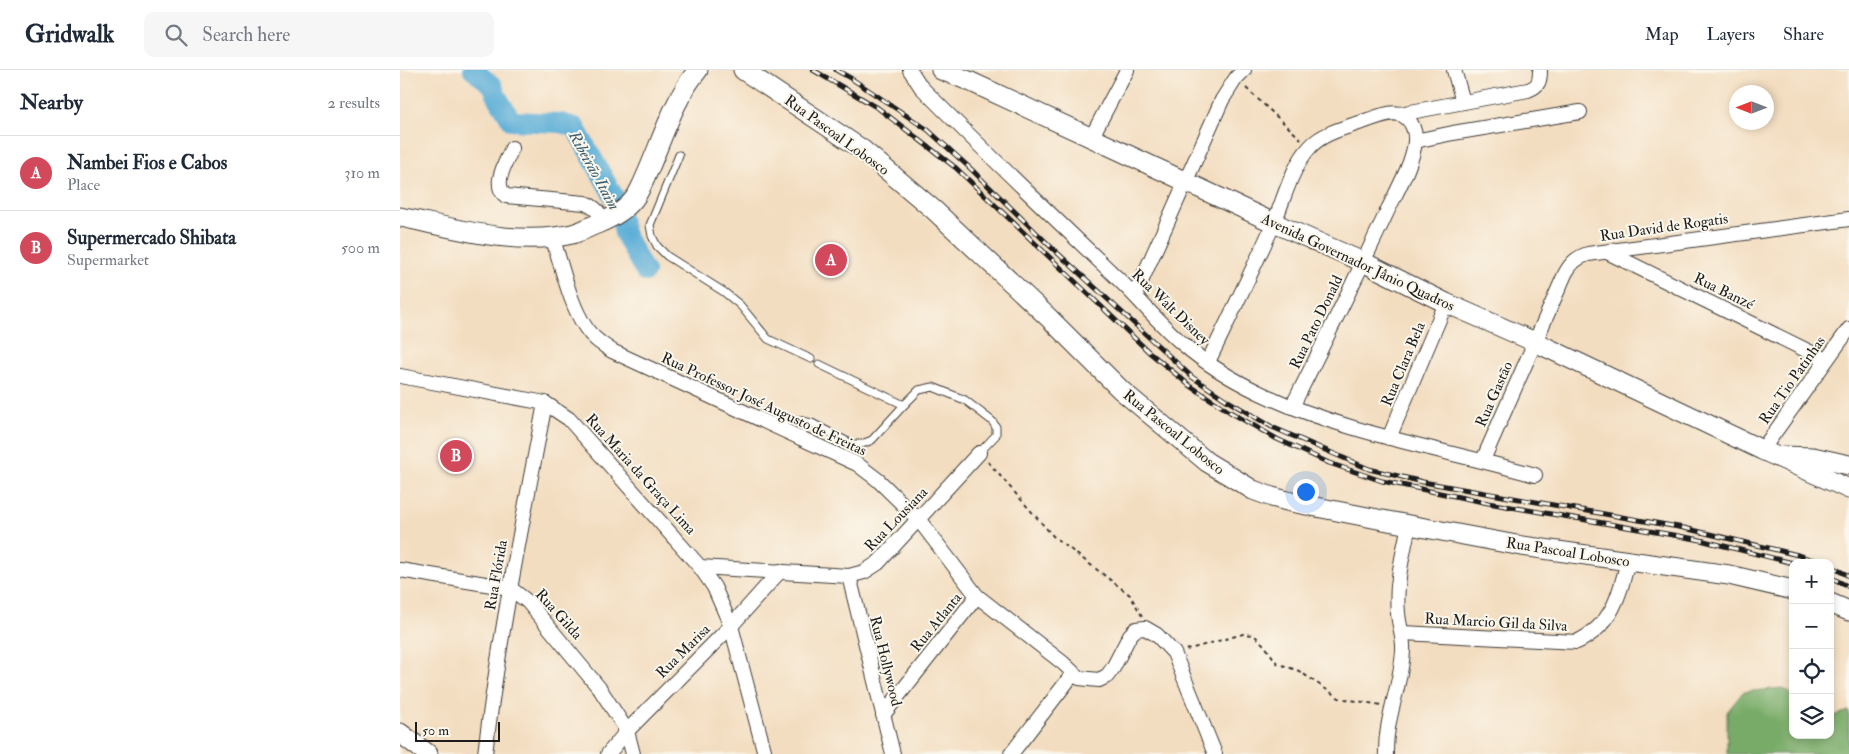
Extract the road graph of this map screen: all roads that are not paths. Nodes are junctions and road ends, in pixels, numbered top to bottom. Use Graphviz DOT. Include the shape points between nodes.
graph roads {
  1 [pos="698,70"];
  2 [pos="910,70"];
  3 [pos="941,70"];
  4 [pos="1127,70"];
  5 [pos="1454,70"];
  6 [pos="1540,70"];
  7 [pos="746,72"];
  8 [pos="1240,74"];
  9 [pos="966,76"];
  10 [pos="1463,102"];
  11 [pos="1580,112"];
  12 [pos="1400,114"];
  13 [pos="1091,138"];
  14 [pos="1415,141"];
  15 [pos="512,148"];
  16 [pos="679,156"];
  17 [pos="1185,181"];
  18 [pos="400,217"];
  19 [pos="612,217"];
  20 [pos="1849,219"];
  21 [pos="1274,223"];
  22 [pos="552,237"];
  23 [pos="1607,252"];
  24 [pos="1364,262"];
  25 [pos="1135,296"];
  26 [pos="1446,303"];
  27 [pos="1849,329"];
  28 [pos="1535,342"];
  29 [pos="811,359"];
  30 [pos="1826,360"];
  31 [pos="1208,362"];
  32 [pos="820,364"];
  33 [pos="400,376"];
  34 [pos="545,403"];
  35 [pos="904,405"];
  36 [pos="1292,407"];
  37 [pos="765,421"];
  38 [pos="1389,438"];
  39 [pos="979,453"];
  40 [pos="1768,453"];
  41 [pos="1483,460"];
  42 [pos="1849,464"];
  43 [pos="1535,475"];
  44 [pos="1848,486"];
  45 [pos="919,520"];
  46 [pos="1409,525"];
  47 [pos="1628,561"];
  48 [pos="700,567"];
  49 [pos="400,570"];
  50 [pos="780,571"];
  51 [pos="849,576"];
  52 [pos="510,588"];
  53 [pos="1789,589"];
  54 [pos="977,596"];
  55 [pos="1833,604"];
  56 [pos="1849,610"];
  57 [pos="731,626"];
  58 [pos="1403,633"];
  59 [pos="1073,674"];
  60 [pos="883,715"];
  61 [pos="627,731"];
  62 [pos="400,732"];
  63 [pos="428,754"];
  64 [pos="485,754"];
  65 [pos="608,754"];
  66 [pos="633,754"];
  67 [pos="765,754"];
  68 [pos="892,754"];
  69 [pos="1011,754"];
  70 [pos="1215,754"];
  71 [pos="1386,754"];
  1 -- 19 [label="main road" via="679,99 639,192"];
  2 -- 25 [label="street, Rua Walt Disney" via="928,94 1015,182"];
  3 -- 9 [label="main road, Avenida Governador Jânio Quadros"];
  4 -- 13 [label="street"];
  5 -- 10 [label="street"];
  6 -- 10 [label="street" via="1540,82 1536,87"];
  7 -- 46 [label="main road, Rua Pascoal Lobosco" via="863,150 934,210 1121,390 1207,462 1272,497"];
  8 -- 17 [label="street" via="1222,100"];
  9 -- 13 [label="main road, Avenida Governador Jânio Quadros"];
  10 -- 12 [label="street"];
  11 -- 14 [label="street"];
  12 -- 14 [label="street" via="1414,128"];
  12 -- 21 [label="street" via="1384,115 1320,138 1303,157"];
  13 -- 17 [label="main road, Avenida Governador Jânio Quadros"];
  14 -- 24 [label="street, Rua Pato Donald" via="1410,160"];
  15 -- 19 [label="street" via="500,179 499,188 506,196 585,203"];
  16 -- 29 [label="lane" via="650,225 657,246 740,305 768,339"];
  17 -- 21 [label="main road, Avenida Governador Jânio Quadros"];
  17 -- 25 [label="street"];
  18 -- 22 [label="main road" via="502,236"];
  19 -- 22 [label="main road" via="574,233"];
  20 -- 23 [label="street, Rua David de Rogatis"];
  21 -- 24 [label="main road, Avenida Governador Jânio Quadros"];
  21 -- 31 [label="street"];
  22 -- 37 [label="street, Rua Professor José Augusto de Freitas" via="576,309 597,340"];
  23 -- 28 [label="street, Rua David de Rogatis" via="1588,254 1572,263"];
  23 -- 30 [label="street, Rua Banzé"];
  24 -- 26 [label="main road, Avenida Governador Jânio Quadros"];
  24 -- 36 [label="street, Rua Pato Donald"];
  25 -- 31 [label="street, Rua Walt Disney" via="1183,344"];
  26 -- 28 [label="main road, Avenida Governador Jânio Quadros"];
  26 -- 38 [label="street, Rua Clara Bela"];
  27 -- 30 [label="street, Rua Tio Patinhas"];
  28 -- 40 [label="main road, Avenida Governador Jânio Quadros"];
  28 -- 41 [label="street, Rua Gastão"];
  30 -- 40 [label="street, Rua Tio Patinhas"];
  31 -- 36 [label="street, Rua Walt Disney" via="1251,388"];
  32 -- 35 [label="lane"];
  33 -- 34 [label="street, Rua Maria da Graça Lima"];
  34 -- 48 [label="street, Rua Maria da Graça Lima" via="575,425"];
  34 -- 52 [label="street, Rua Flórida"];
  35 -- 37 [label="lane" via="872,440 862,444 852,444 812,423"];
  35 -- 39 [label="lane" via="919,390 933,387 965,400 996,427 996,435"];
  36 -- 38 [label="street, Rua Walt Disney"];
  37 -- 45 [label="street, Rua Professor José Augusto de Freitas" via="857,464"];
  38 -- 41 [label="street, Rua Walt Disney"];
  39 -- 45 [label="street, Rua Lousiana"];
  40 -- 42 [label="main road, Avenida Governador Jânio Quadros"];
  40 -- 44 [label="main road, Avenida Governador Jânio Quadros"];
  41 -- 43 [label="street, Rua Walt Disney"];
  45 -- 51 [label="street, Rua Lousiana" via="878,563"];
  45 -- 54 [label="street, Rua Professor José Augusto de Freitas"];
  46 -- 47 [label="main road, Rua Pascoal Lobosco"];
  46 -- 58 [label="street" via="1398,590 1398,613"];
  47 -- 53 [label="main road, Rua Pascoal Lobosco" via="1729,575"];
  47 -- 58 [label="street, Rua Marcio Gil da Silva" via="1619,595 1602,626 1577,642"];
  48 -- 50 [label="street, Rua Lousiana"];
  48 -- 57 [label="street, Rua Maria da Graça Lima" via="714,587"];
  49 -- 52 [label="street, Rua Gilda"];
  50 -- 51 [label="street, Rua Lousiana"];
  50 -- 57 [label="street, Rua Marisa"];
  51 -- 60 [label="street, Rua Hollywood"];
  52 -- 61 [label="street, Rua Gilda" via="547,623 600,689"];
  52 -- 64 [label="street, Rua Flórida"];
  54 -- 59 [label="street, Rua Professor José Augusto de Freitas"];
  54 -- 60 [label="street, Rua Atlanta"];
  55 -- 56 [label="main road"];
  57 -- 61 [label="street, Rua Marisa"];
  57 -- 67 [label="street, Rua Maria da Graça Lima"];
  58 -- 71 [label="street" via="1401,677"];
  59 -- 69 [label="street"];
  59 -- 70 [label="street" via="1079,678 1099,680 1107,676 1130,635 1136,629 1145,628 1170,649"];
  60 -- 68 [label="street, Rua Hollywood"];
  61 -- 65 [label="street, Rua Marisa"];
  61 -- 66 [label="street, Rua Gilda"];
  62 -- 63 [label="main road"];
}
